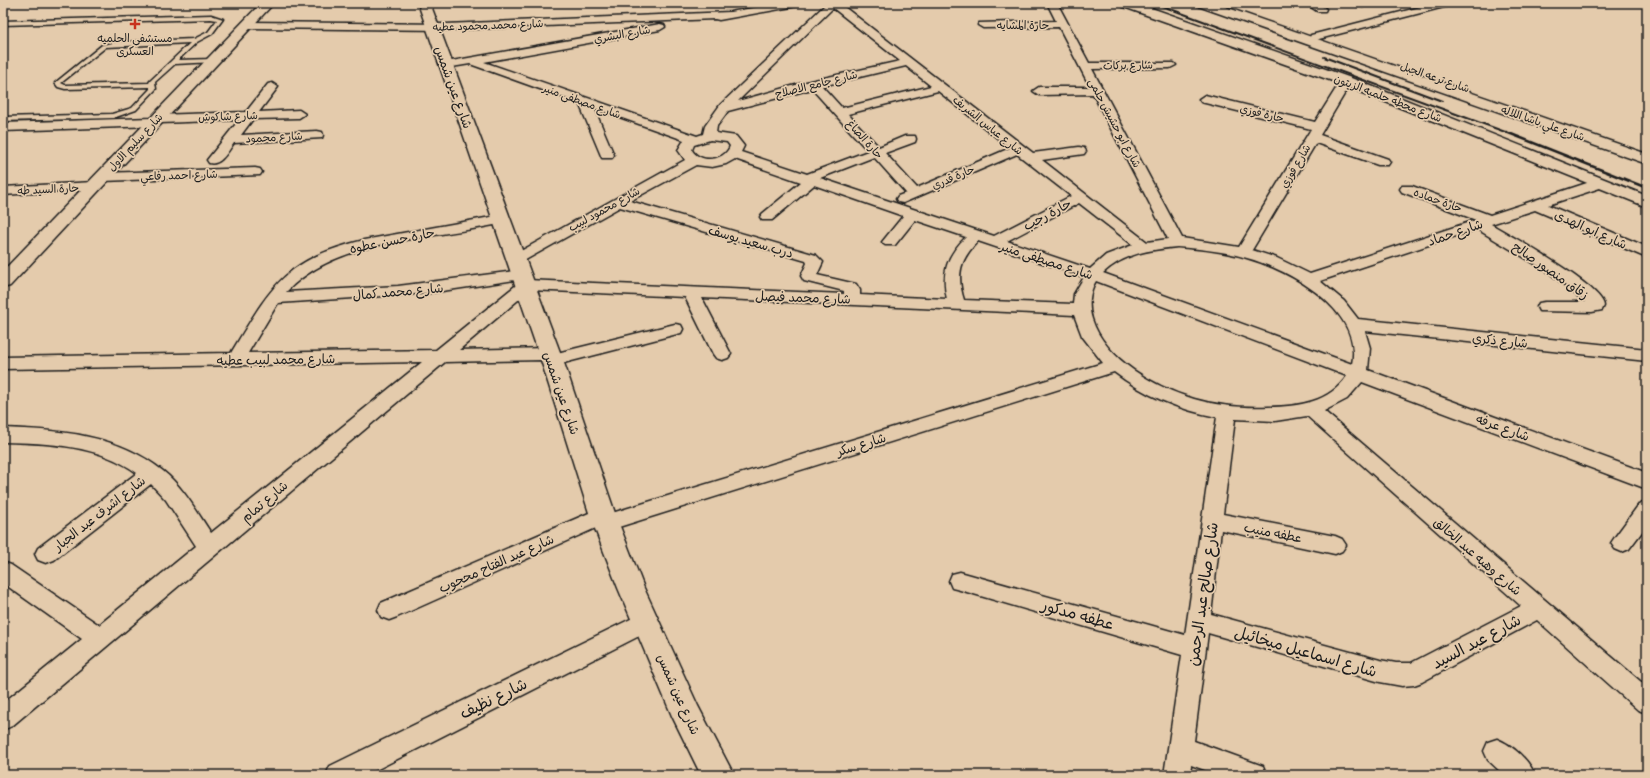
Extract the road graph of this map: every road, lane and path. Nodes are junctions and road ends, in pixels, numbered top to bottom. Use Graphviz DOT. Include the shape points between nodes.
graph roads {
  1 [pos="268,3"];
  2 [pos="424,3"];
  3 [pos="797,3"];
  4 [pos="833,3"];
  5 [pos="1052,3"];
  6 [pos="1125,3"];
  7 [pos="1202,3"];
  8 [pos="1223,3"];
  9 [pos="1310,3"];
  10 [pos="1448,3"];
  11 [pos="1398,6"];
  12 [pos="1321,9"];
  13 [pos="733,11"];
  14 [pos="1410,12"];
  15 [pos="3,23"];
  16 [pos="1063,24"];
  17 [pos="247,25"];
  18 [pos="983,25"];
  19 [pos="432,27"];
  20 [pos="1315,37"];
  21 [pos="195,41"];
  22 [pos="1352,56"];
  23 [pos="213,61"];
  24 [pos="471,61"];
  25 [pos="175,62"];
  26 [pos="909,62"];
  27 [pos="1170,64"];
  28 [pos="446,65"];
  29 [pos="1086,66"];
  30 [pos="1346,81"];
  31 [pos="814,84"];
  32 [pos="152,85"];
  33 [pos="272,87"];
  34 [pos="940,87"];
  35 [pos="1097,90"];
  36 [pos="1039,91"];
  37 [pos="1205,99"];
  38 [pos="585,102"];
  39 [pos="724,108"];
  40 [pos="840,112"];
  41 [pos="299,114"];
  42 [pos="249,116"];
  43 [pos="3,119"];
  44 [pos="152,124"];
  45 [pos="3,127"];
  46 [pos="1315,132"];
  47 [pos="317,135"];
  48 [pos="709,136"];
  49 [pos="3,137"];
  50 [pos="231,139"];
  51 [pos="694,139"];
  52 [pos="910,139"];
  53 [pos="1018,149"];
  54 [pos="1647,150"];
  55 [pos="1079,151"];
  56 [pos="877,152"];
  57 [pos="734,154"];
  58 [pos="607,155"];
  59 [pos="1029,158"];
  60 [pos="1647,159"];
  61 [pos="214,160"];
  62 [pos="694,160"];
  63 [pos="1383,162"];
  64 [pos="1647,168"];
  65 [pos="255,172"];
  66 [pos="809,179"];
  67 [pos="98,181"];
  68 [pos="1601,183"];
  69 [pos="1407,189"];
  70 [pos="3,191"];
  71 [pos="915,194"];
  72 [pos="1080,197"];
  73 [pos="617,202"];
  74 [pos="1647,202"];
  75 [pos="1536,205"];
  76 [pos="887,206"];
  77 [pos="912,214"];
  78 [pos="767,217"];
  79 [pos="502,219"];
  80 [pos="1485,222"];
  81 [pos="975,236"];
  82 [pos="890,242"];
  83 [pos="994,242"];
  84 [pos="1177,242"];
  85 [pos="1143,246"];
  86 [pos="1244,251"];
  87 [pos="1647,253"];
  88 [pos="521,273"];
  89 [pos="1091,274"];
  90 [pos="1310,280"];
  91 [pos="3,282"];
  92 [pos="691,293"];
  93 [pos="273,298"];
  94 [pos="851,300"];
  95 [pos="957,304"];
  96 [pos="1545,306"];
  97 [pos="1081,310"];
  98 [pos="1354,324"];
  99 [pos="675,329"];
  100 [pos="722,354"];
  101 [pos="1647,355"];
  102 [pos="439,356"];
  103 [pos="551,357"];
  104 [pos="236,359"];
  105 [pos="3,363"];
  106 [pos="1116,365"];
  107 [pos="1358,373"];
  108 [pos="1310,409"];
  109 [pos="1226,413"];
  110 [pos="3,435"];
  111 [pos="151,473"];
  112 [pos="1647,481"];
  113 [pos="1647,509"];
  114 [pos="605,519"];
  115 [pos="1212,520"];
  116 [pos="1622,543"];
  117 [pos="1335,544"];
  118 [pos="209,548"];
  119 [pos="46,554"];
  120 [pos="3,571"];
  121 [pos="960,581"];
  122 [pos="1538,608"];
  123 [pos="389,610"];
  124 [pos="1198,620"];
  125 [pos="647,621"];
  126 [pos="99,638"];
  127 [pos="1195,648"];
  128 [pos="1414,674"];
  129 [pos="1647,702"];
  130 [pos="3,718"];
  131 [pos="1181,749"];
  132 [pos="1497,751"];
  133 [pos="339,775"];
  134 [pos="718,775"];
  135 [pos="1178,775"];
  136 [pos="1254,775"];
  137 [pos="1522,775"];
  1 -- 17 [label="street, شارع سليم الاول"];
  2 -- 19 [label="street, شارع عين شمس"];
  3 -- 13 [label="street, شارع البشري"];
  4 -- 26 [label="street, شارع عباس الشريف"];
  4 -- 39 [label="street"];
  5 -- 16 [label="street, شارع ابو حشيش حلمى"];
  6 -- 30 [label="street, شارع محطه حلميه الزيتون"];
  7 -- 22 [label="street"];
  8 -- 20 [label="street, شارع ترعه الجبل"];
  9 -- 12 [label="street"];
  10 -- 14 [label="street"];
  11 -- 14 [label="street"];
  13 -- 19 [label="street, شارع محمد محمود عطيه"];
  13 -- 24 [label="street, شارع البشري"];
  14 -- 20 [label="street"];
  15 -- 21 [label="lane" via="211,17 220,19 210,33"];
  16 -- 18 [label="street, حارة المشايه"];
  16 -- 29 [label="street, شارع ابو حشيش حلمى"];
  17 -- 19 [label="street, شارع محمد محمود عطيه"];
  17 -- 23 [label="street, شارع سليم الاول"];
  19 -- 28 [label="street, شارع عين شمس"];
  20 -- 54 [label="street, شارع ترعه الجبل"];
  21 -- 25 [label="lane"];
  21 -- 32 [label="lane" via="104,46 58,83 65,87"];
  22 -- 60 [label="street, شارع علي باشا اللاله"];
  22 -- 64 [label="street, شارع ترعه الجبل"];
  23 -- 25 [label="lane"];
  23 -- 44 [label="street, شارع سليم الاول"];
  24 -- 28 [label="street, شارع البشري"];
  24 -- 38 [label="street, شارع مصطفى منير"];
  25 -- 32 [label="lane"];
  26 -- 31 [label="street, شارع جامع الاصلاح"];
  26 -- 34 [label="street, شارع عباس الشريف"];
  27 -- 29 [label="street, شارع بركات"];
  28 -- 79 [label="street, شارع عين شمس"];
  29 -- 35 [label="street, شارع ابو حشيش حلمى"];
  30 -- 46 [label="street, شارع فوزي"];
  30 -- 68 [label="street, شارع محطه حلميه الزيتون"];
  31 -- 39 [label="street, شارع جامع الاصلاح"];
  31 -- 40 [label="street, حارة الصاغ"];
  32 -- 43 [label="lane" via="152,91 134,109 121,114"];
  33 -- 42 [label="street"];
  34 -- 40 [label="street"];
  34 -- 53 [label="street, شارع عباس الشريف"];
  35 -- 36 [label="street"];
  35 -- 84 [label="street, شارع ابو حشيش حلمى"];
  37 -- 46 [label="street, حارة فوزي"];
  38 -- 51 [label="street, شارع مصطفى منير"];
  38 -- 58 [label="street"];
  39 -- 48 [label="street" via="710,126"];
  40 -- 56 [label="street, حارة الصاغ"];
  41 -- 42 [label="street, شارع شاكوش"];
  42 -- 44 [label="street, شارع شاكوش"];
  42 -- 50 [label="street"];
  44 -- 45 [label="street"];
  44 -- 49 [label="street"];
  44 -- 67 [label="street, شارع سليم الاول"];
  46 -- 63 [label="street, حارة فوزي"];
  46 -- 86 [label="street, شارع فوزي"];
  47 -- 50 [label="street, شارع محمود"];
  48 -- 51 [label="street"];
  48 -- 57 [label="street" via="724,137 735,142 737,146"];
  50 -- 61 [label="street"];
  51 -- 62 [label="street" via="685,150"];
  52 -- 56 [label="street"];
  53 -- 59 [label="street, شارع عباس الشريف"];
  53 -- 71 [label="street, حارة قدري"];
  55 -- 59 [label="street"];
  56 -- 66 [label="street"];
  56 -- 71 [label="street, حارة الصاغ"];
  57 -- 62 [label="street" via="715,162"];
  57 -- 66 [label="street, شارع مصطفى منير"];
  59 -- 72 [label="street, شارع عباس الشريف"];
  62 -- 73 [label="street, شارع محمود لبيب"];
  65 -- 67 [label="street, شارع احمد رفاعي"];
  66 -- 76 [label="street, شارع مصطفى منير"];
  66 -- 78 [label="street"];
  67 -- 70 [label="street, حارة السيد طه"];
  67 -- 91 [label="street, شارع سليم الاول"];
  68 -- 74 [label="street, شارع محطه حلميه الزيتون"];
  68 -- 75 [label="street, شارع حماد"];
  69 -- 80 [label="street, حارة حماده"];
  71 -- 76 [label="street, حارة قدري"];
  72 -- 83 [label="street, حارة رجب"];
  72 -- 85 [label="street, شارع عباس الشريف"];
  73 -- 88 [label="street, شارع محمود لبيب"];
  73 -- 94 [label="street, درب سعيد يوسف" via="811,258 815,262 810,278 850,287"];
  75 -- 80 [label="street, شارع حماد"];
  75 -- 87 [label="street, شارع ابو الهدى"];
  76 -- 77 [label="street, شارع مصطفى منير"];
  77 -- 81 [label="street, شارع مصطفى منير"];
  77 -- 82 [label="street"];
  79 -- 88 [label="street, شارع عين شمس"];
  79 -- 93 [label="street, حارة حسن عطوه" via="356,245 307,267 287,282"];
  80 -- 90 [label="street, شارع حماد"];
  80 -- 96 [label="street, زقاق منصور صالح" via="1596,303 1596,306 1592,307"];
  81 -- 83 [label="street, شارع مصطفى منير"];
  81 -- 95 [label="street" via="960,250 952,266 951,285"];
  83 -- 89 [label="street, شارع مصطفى منير"];
  84 -- 85 [label="street"];
  84 -- 86 [label="street" via="1210,244"];
  85 -- 89 [label="street" via="1113,257"];
  86 -- 90 [label="street" via="1273,261"];
  88 -- 92 [label="street, شارع محمد فيصل"];
  88 -- 93 [label="street, شارع محمد كمال" via="408,291"];
  88 -- 102 [label="street, شارع تمام"];
  88 -- 103 [label="street, شارع عين شمس"];
  89 -- 97 [label="street" via="1081,297"];
  89 -- 107 [label="street, شارع مصطفى منير"];
  90 -- 98 [label="street" via="1336,301"];
  92 -- 94 [label="street, شارع محمد فيصل"];
  92 -- 100 [label="street"];
  93 -- 104 [label="street, حارة حسن عطوه"];
  94 -- 95 [label="street, شارع محمد فيصل"];
  95 -- 97 [label="street, شارع محمد فيصل"];
  97 -- 106 [label="street" via="1087,328 1098,347"];
  98 -- 101 [label="street, شارع ذكري"];
  98 -- 107 [label="street" via="1362,358"];
  99 -- 103 [label="street, شارع محمد لبيب عطيه"];
  102 -- 103 [label="street, شارع محمد لبيب عطيه"];
  102 -- 104 [label="street, شارع محمد لبيب عطيه"];
  102 -- 118 [label="street, شارع تمام"];
  103 -- 114 [label="street, شارع عين شمس"];
  104 -- 105 [label="street, شارع محمد لبيب عطيه"];
  106 -- 109 [label="street" via="1147,386 1185,402"];
  106 -- 114 [label="street, شارع سكر"];
  107 -- 108 [label="street" via="1348,388 1332,400"];
  107 -- 112 [label="street, شارع عرفه"];
  108 -- 109 [label="street" via="1285,414"];
  108 -- 122 [label="street, شارع وهبه عبد الخالق"];
  109 -- 115 [label="street, شارع صالح عبد الرحمن"];
  110 -- 111 [label="street" via="83,441 119,453"];
  111 -- 118 [label="street" via="173,494"];
  111 -- 119 [label="street, شارع اشرف عبد الجبار"];
  113 -- 116 [label="street"];
  114 -- 123 [label="street, شارع عبد الفتاح محجوب"];
  114 -- 125 [label="street, شارع عين شمس" via="631,588"];
  115 -- 117 [label="street, عطفه منيب"];
  115 -- 124 [label="street, شارع صالح عبد الرحمن"];
  118 -- 126 [label="street, شارع تمام"];
  120 -- 126 [label="street"];
  121 -- 127 [label="street, عطفه مدكور"];
  122 -- 128 [label="street, شارع عبد السيد"];
  122 -- 129 [label="street, شارع وهبه عبد الخالق"];
  124 -- 127 [label="street, شارع صالح عبد الرحمن"];
  124 -- 128 [label="street, شارع اسماعيل ميخائيل" via="1392,675"];
  125 -- 133 [label="street, شارع نظيف"];
  125 -- 134 [label="street, شارع عين شمس" via="688,716"];
  126 -- 130 [label="street, شارع تمام"];
  127 -- 131 [label="street, شارع صالح عبد الرحمن"];
  131 -- 135 [label="street, شارع صالح عبد الرحمن"];
  131 -- 136 [label="street"];
  132 -- 137 [label="street"];
}
